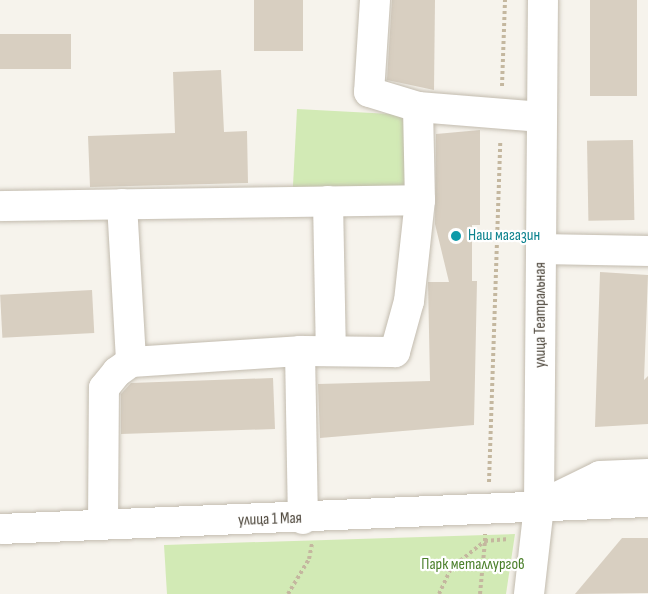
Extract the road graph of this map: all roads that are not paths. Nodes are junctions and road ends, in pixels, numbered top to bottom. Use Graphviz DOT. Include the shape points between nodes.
graph roads {
  1 [pos="375,0"];
  2 [pos="543,0"];
  3 [pos="418,107"];
  4 [pos="542,117"];
  5 [pos="420,200"];
  6 [pos="328,201"];
  7 [pos="122,204"];
  8 [pos="0,206"];
  9 [pos="541,249"];
  10 [pos="648,251"];
  11 [pos="300,351"];
  12 [pos="331,351"];
  13 [pos="131,362"];
  14 [pos="648,474"];
  15 [pos="648,502"];
  16 [pos="539,506"];
  17 [pos="103,524"];
  18 [pos="0,529"];
  19 [pos="308,529"];
  20 [pos="529,594"];
  1 -- 3 [label="street" via="369,92"];
  2 -- 4 [label="street, улица Театральная"];
  3 -- 4 [label="street"];
  3 -- 5 [label="street"];
  4 -- 9 [label="street, улица Театральная"];
  5 -- 6 [label="street"];
  5 -- 12 [label="street" via="409,301 395,352"];
  6 -- 7 [label="street"];
  6 -- 12 [label="street"];
  7 -- 8 [label="street"];
  7 -- 13 [label="street"];
  9 -- 10 [label="street"];
  9 -- 16 [label="street, улица Театральная"];
  11 -- 12 [label="street"];
  11 -- 13 [label="street"];
  11 -- 19 [label="street"];
  13 -- 17 [label="street" via="104,388"];
  14 -- 16 [label="street, улица 1 Мая" via="600,476"];
  15 -- 16 [label="street, улица 1 Мая"];
  16 -- 19 [label="street, улица 1 Мая"];
  16 -- 20 [label="street, улица Театральная"];
  17 -- 18 [label="street, улица 1 Мая"];
  17 -- 19 [label="street, улица 1 Мая"];
}
